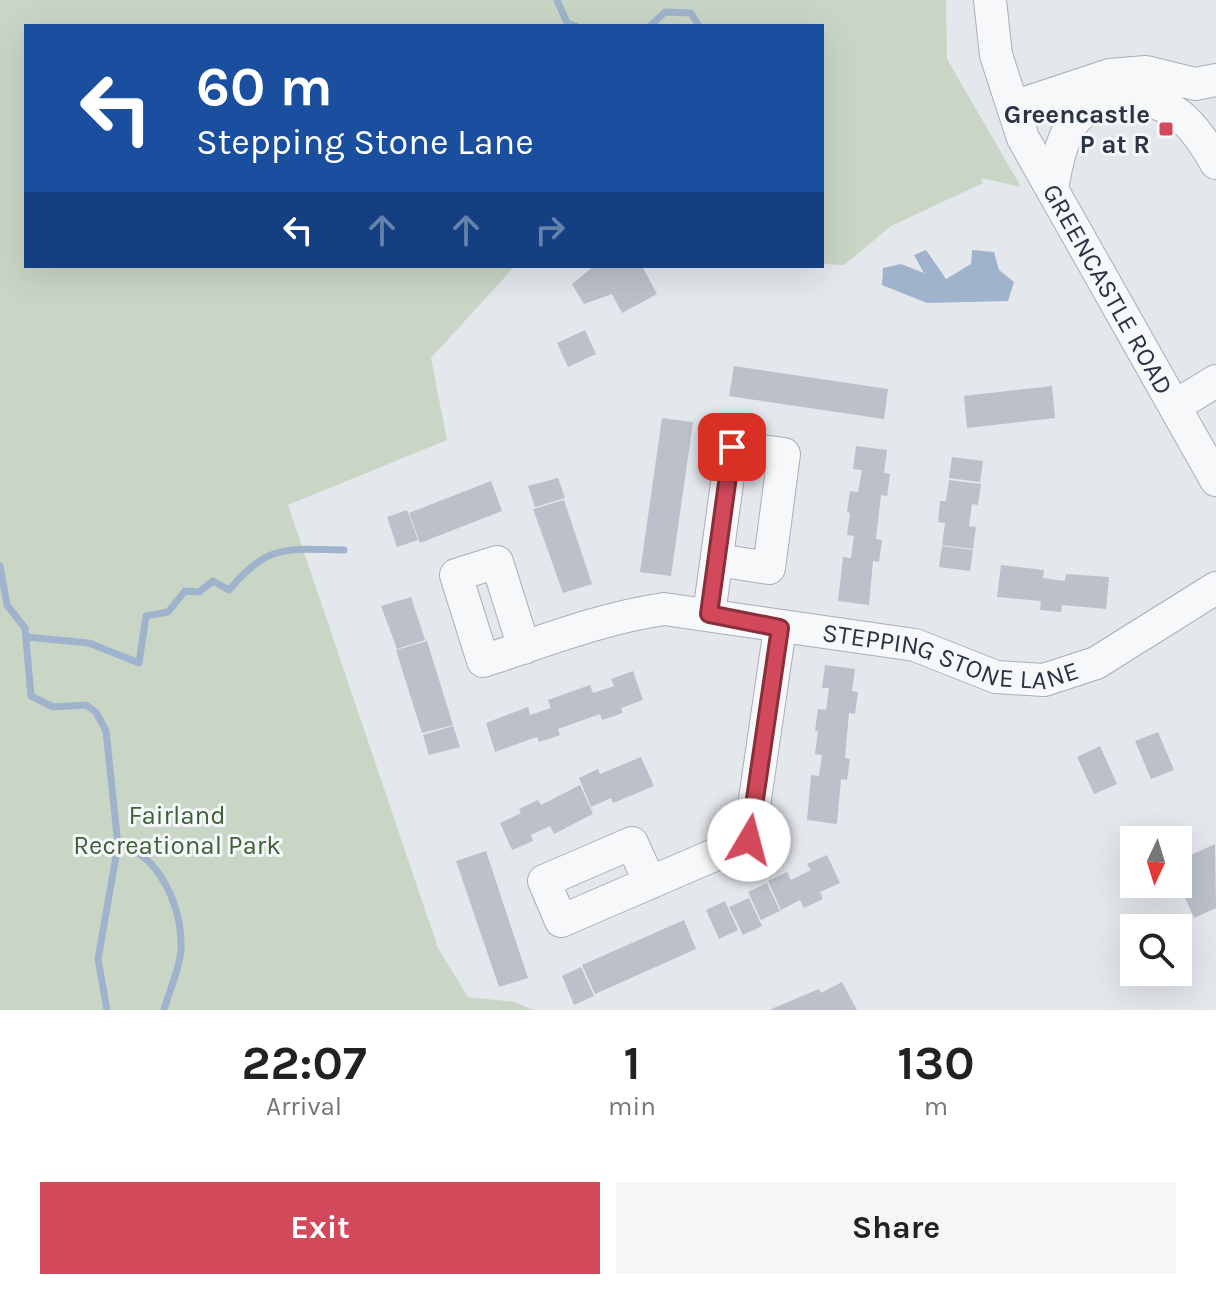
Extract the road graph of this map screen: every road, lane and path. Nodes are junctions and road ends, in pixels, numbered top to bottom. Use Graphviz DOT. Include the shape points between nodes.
graph roads {
  1 [pos="990,0"];
  2 [pos="1216,80"];
  3 [pos="1013,107"];
  4 [pos="1216,163"];
  5 [pos="1052,189"];
  6 [pos="1216,381"];
  7 [pos="1175,406"];
  8 [pos="1216,480"];
  9 [pos="717,560"];
  10 [pos="1216,588"];
  11 [pos="709,614"];
  12 [pos="780,628"];
  13 [pos="524,648"];
  14 [pos="650,883"];
  1 -- 3 [label="street, GREENCASTLE ROAD" via="996,55"];
  2 -- 3 [label="street" via="1195,84 1146,72 1110,75"];
  3 -- 5 [label="street, GREENCASTLE ROAD" via="1023,138"];
  4 -- 5 [label="street" via="1199,132 1168,106 1128,99 1089,108 1073,122"];
  5 -- 7 [label="street, GREENCASTLE ROAD"];
  6 -- 7 [label="street"];
  7 -- 8 [label="street, GREENCASTLE ROAD"];
  9 -- 11 [label="street"];
  10 -- 12 [label="street, STEPPING STONE LANE" via="1096,663 1044,680 996,677 915,645"];
  11 -- 12 [label="street, STEPPING STONE LANE"];
  11 -- 13 [label="street, STEPPING STONE LANE" via="664,609 636,613"];
  12 -- 14 [label="street" via="749,840"];
}
